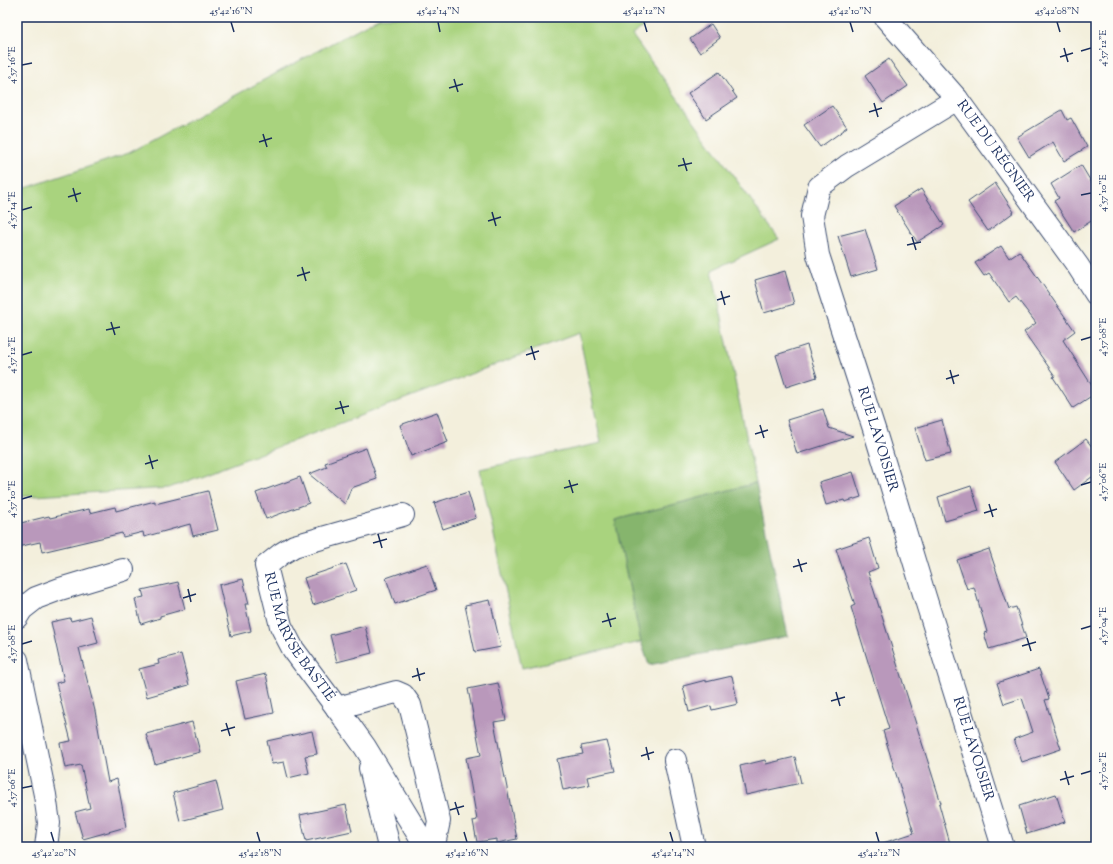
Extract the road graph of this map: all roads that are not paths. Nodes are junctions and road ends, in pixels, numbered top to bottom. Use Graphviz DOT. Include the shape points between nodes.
graph roads {
  1 [pos="885,17"];
  2 [pos="957,99"];
  3 [pos="1096,294"];
  4 [pos="403,514"];
  5 [pos="123,570"];
  6 [pos="17,617"];
  7 [pos="17,660"];
  8 [pos="337,708"];
  9 [pos="364,747"];
  10 [pos="675,760"];
  11 [pos="46,847"];
  12 [pos="389,847"];
  13 [pos="428,847"];
  14 [pos="694,847"];
  15 [pos="1003,847"];
  1 -- 2 [label="street, RUE DU RÉGNIER"];
  2 -- 3 [label="street, RUE DU RÉGNIER"];
  2 -- 15 [label="street, RUE LAVOISIER" via="847,166 819,188 812,216 818,255 873,424"];
  4 -- 8 [label="street, RUE MARYSE BASTIÉ" via="294,546 266,566 281,626 293,649"];
  5 -- 6 [label="street" via="36,598 22,609"];
  7 -- 11 [label="street" via="45,795 49,823"];
  8 -- 9 [label="street, RUE MARYSE BASTIÉ"];
  8 -- 13 [label="street, RUE MARYSE BASTIÉ" via="396,692 403,695 410,705 439,821 435,840"];
  9 -- 12 [label="street, RUE MARYSE BASTIÉ"];
  9 -- 13 [label="street, RUE MARYSE BASTIÉ"];
  10 -- 14 [label="street"];
}
